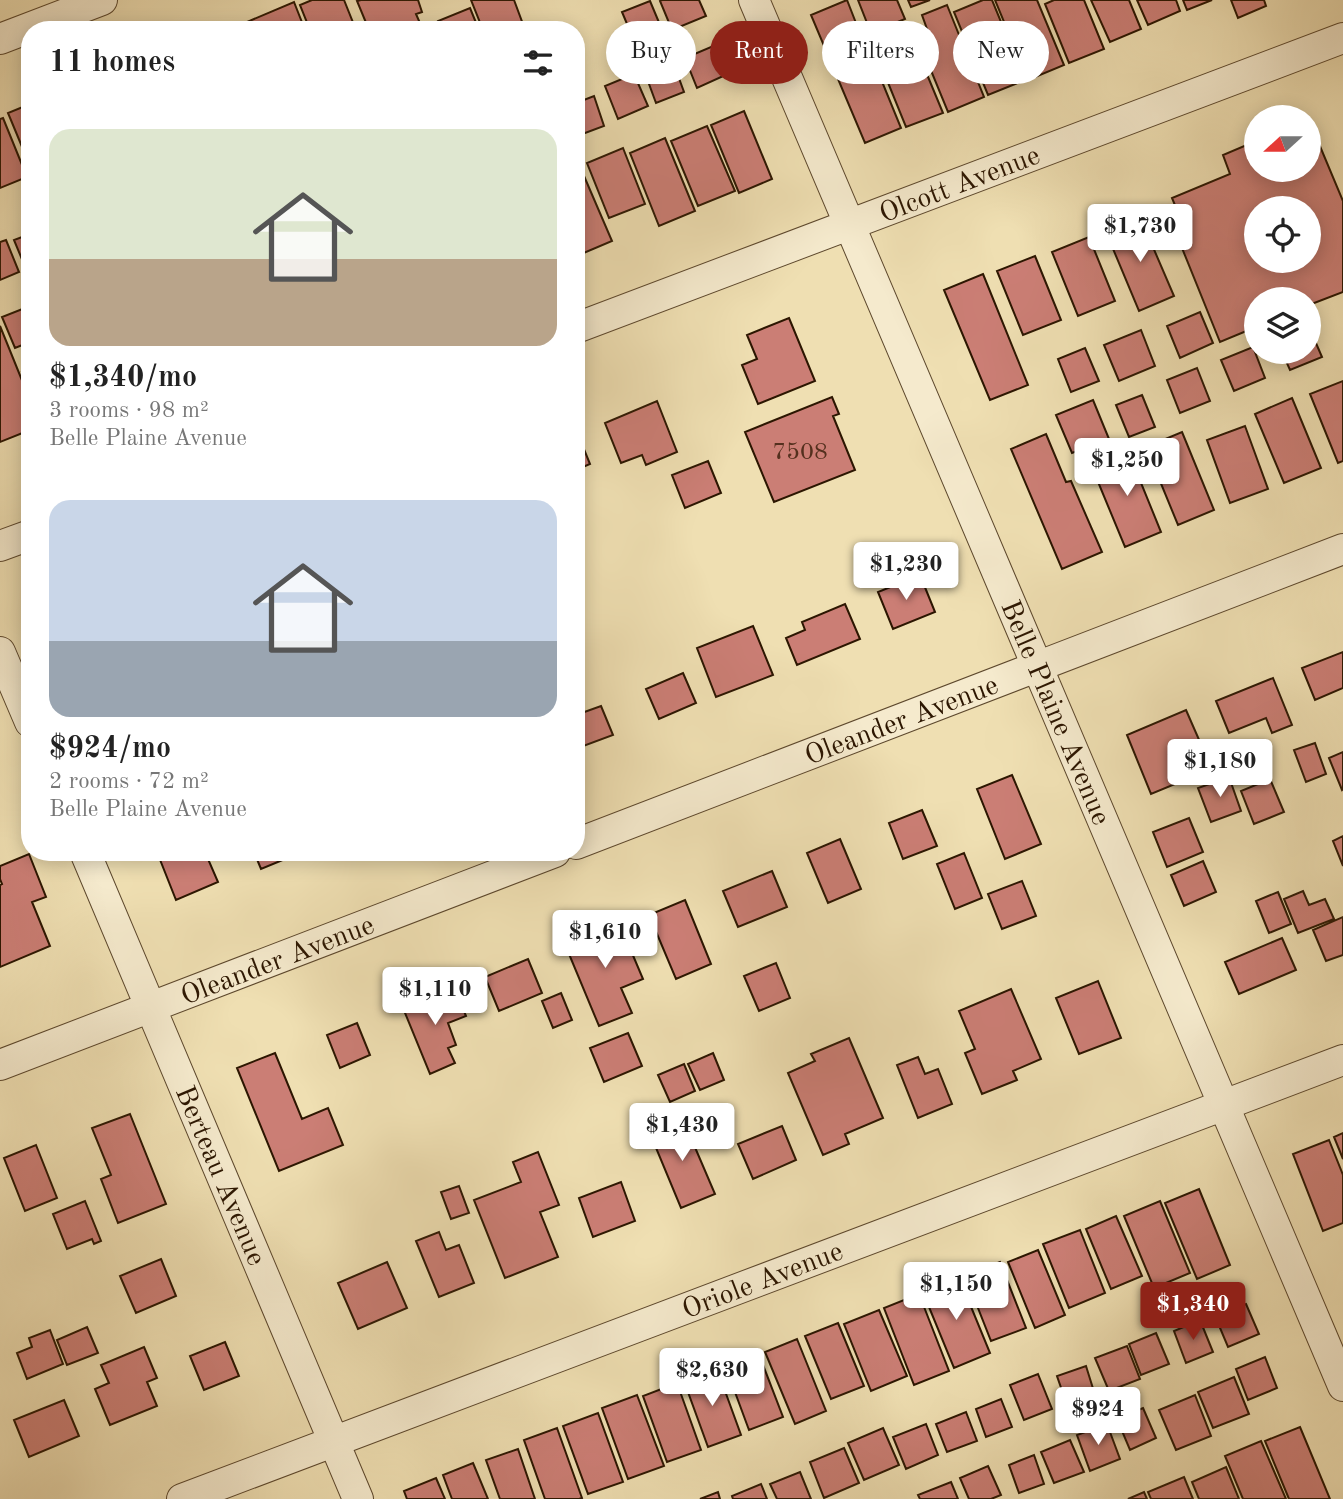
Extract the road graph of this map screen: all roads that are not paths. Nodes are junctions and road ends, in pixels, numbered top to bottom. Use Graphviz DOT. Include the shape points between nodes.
graph roads {
  1 [pos="102,0"];
  2 [pos="754,0"];
  3 [pos="46,21"];
  4 [pos="21,30"];
  5 [pos="0,38"];
  6 [pos="1343,38"];
  7 [pos="850,225"];
  8 [pos="585,325"];
  9 [pos="21,538"];
  10 [pos="0,546"];
  11 [pos="1343,549"];
  12 [pos="0,652"];
  13 [pos="1037,666"];
  14 [pos="21,701"];
  15 [pos="585,841"];
  16 [pos="89,861"];
  17 [pos="531,861"];
  18 [pos="150,1007"];
  19 [pos="1343,1059"];
  20 [pos="0,1065"];
  21 [pos="1223,1105"];
  22 [pos="1343,1386"];
  23 [pos="334,1441"];
  24 [pos="182,1499"];
  25 [pos="358,1499"];
  1 -- 3 [label="street"];
  2 -- 7 [label="street, Belle Plaine Avenue"];
  4 -- 5 [label="street"];
  6 -- 7 [label="street, Olcott Avenue"];
  7 -- 8 [label="street, Olcott Avenue"];
  7 -- 13 [label="street, Belle Plaine Avenue"];
  9 -- 10 [label="street"];
  11 -- 13 [label="street, Oleander Avenue"];
  12 -- 14 [label="street"];
  13 -- 15 [label="street, Oleander Avenue"];
  13 -- 21 [label="street, Belle Plaine Avenue"];
  16 -- 18 [label="street, Berteau Avenue"];
  17 -- 18 [label="street, Oleander Avenue"];
  18 -- 20 [label="street, Oleander Avenue"];
  18 -- 23 [label="street, Berteau Avenue"];
  19 -- 21 [label="street, Oriole Avenue"];
  21 -- 22 [label="street, Belle Plaine Avenue"];
  21 -- 23 [label="street, Oriole Avenue"];
  23 -- 24 [label="street, Oriole Avenue"];
  23 -- 25 [label="street, Berteau Avenue"];
}
